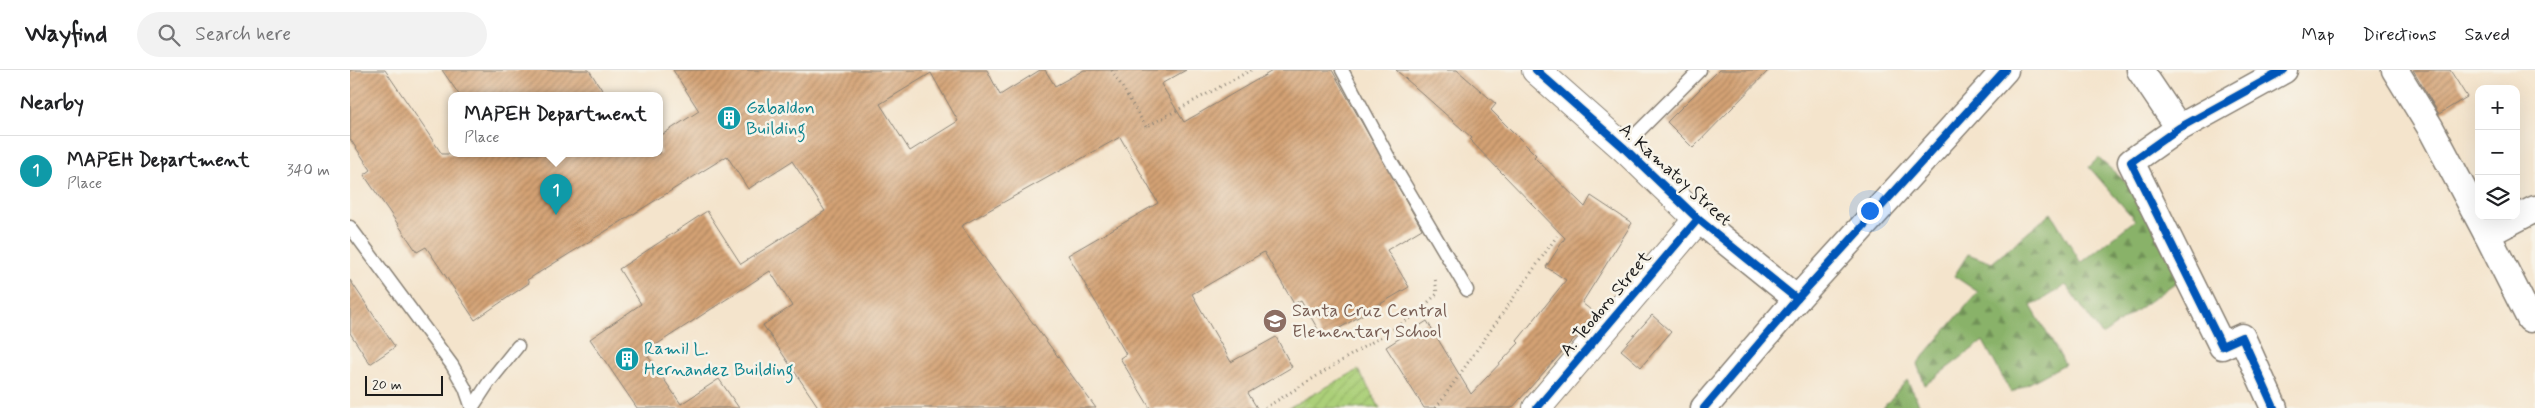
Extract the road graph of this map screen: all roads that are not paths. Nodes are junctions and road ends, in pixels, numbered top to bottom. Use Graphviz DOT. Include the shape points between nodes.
graph roads {
  1 [pos="1342,70"];
  2 [pos="1536,70"];
  3 [pos="1700,70"];
  4 [pos="2005,70"];
  5 [pos="2140,70"];
  6 [pos="2284,70"];
  7 [pos="2395,70"];
  8 [pos="2179,128"];
  9 [pos="1622,147"];
  10 [pos="2535,209"];
  11 [pos="1698,219"];
  12 [pos="350,227"];
  13 [pos="2487,234"];
  14 [pos="1467,290"];
  15 [pos="1797,299"];
  16 [pos="2530,318"];
  17 [pos="518,346"];
  18 [pos="1537,408"];
  19 [pos="1704,408"];
  20 [pos="2274,408"];
  1 -- 14 [label="lane"];
  2 -- 9 [label="street, A. Kamatoy Street"];
  3 -- 9 [label="lane"];
  4 -- 15 [label="street"];
  5 -- 8 [label="street"];
  6 -- 8 [label="street"];
  7 -- 13 [label="street" via="2430,127"];
  8 -- 20 [label="street" via="2131,162 2222,346 2242,337"];
  9 -- 11 [label="street, A. Kamatoy Street"];
  10 -- 13 [label="street"];
  11 -- 15 [label="street, A. Kamatoy Street"];
  11 -- 18 [label="street, A. Teodoro Street"];
  12 -- 17 [label="lane" via="452,365 472,408 488,382"];
  13 -- 16 [label="street"];
  15 -- 19 [label="street"];
}
